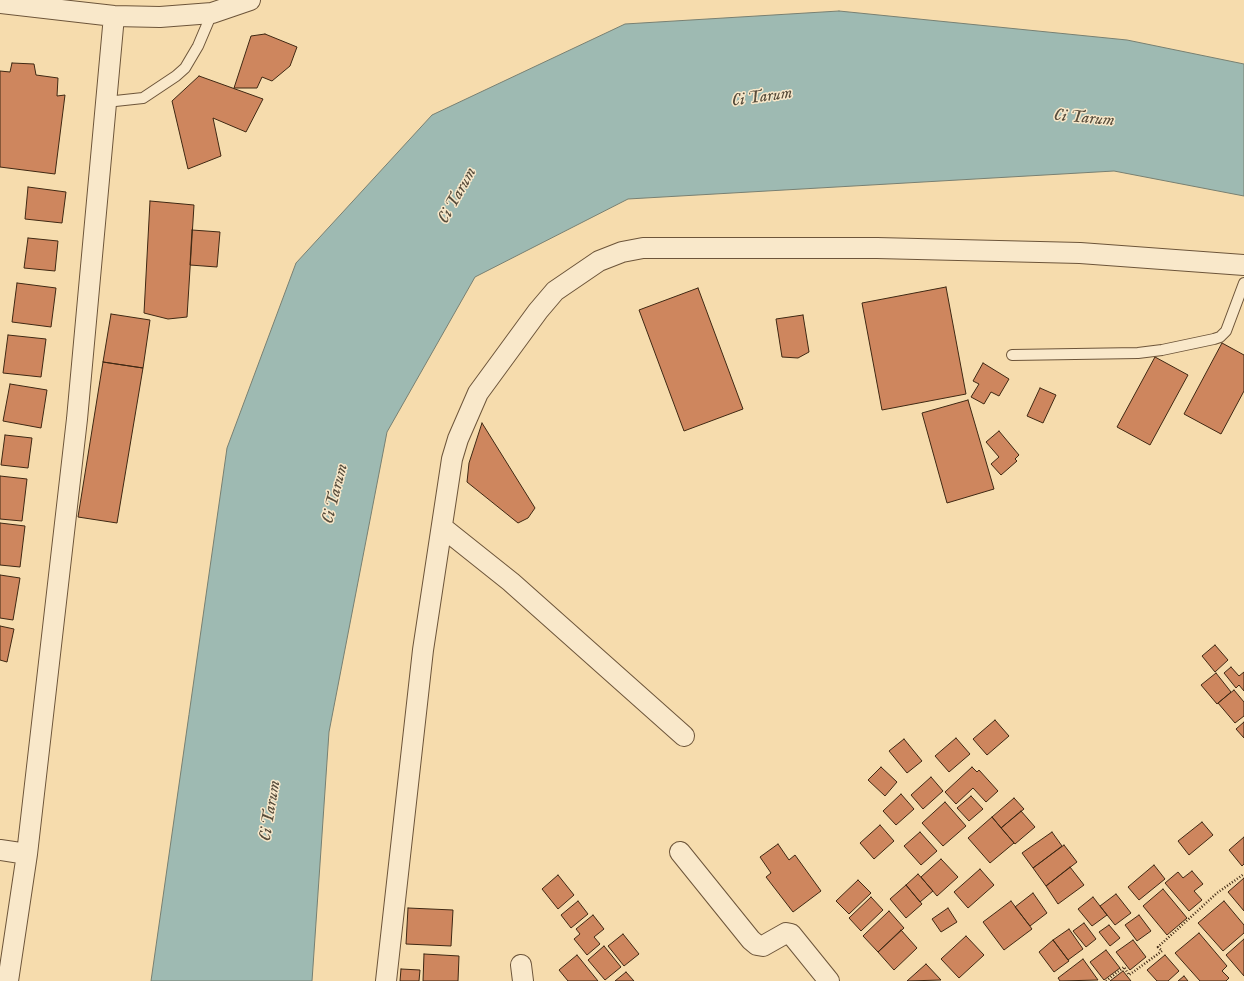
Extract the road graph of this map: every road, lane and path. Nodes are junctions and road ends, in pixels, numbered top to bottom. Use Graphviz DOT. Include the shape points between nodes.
graph roads {
  1 [pos="250,0"];
  2 [pos="0,3"];
  3 [pos="212,7"];
  4 [pos="114,16"];
  5 [pos="106,102"];
  6 [pos="1244,265"];
  7 [pos="1244,283"];
  8 [pos="1012,355"];
  9 [pos="442,527"];
  10 [pos="684,736"];
  11 [pos="0,850"];
  12 [pos="680,852"];
  13 [pos="26,854"];
  14 [pos="1244,874"];
  15 [pos="8,981"];
  16 [pos="386,981"];
  17 [pos="829,981"];
  18 [pos="1106,981"];
  1 -- 3 [label="street"];
  2 -- 4 [label="street"];
  3 -- 4 [label="street" via="160,18"];
  3 -- 5 [label="lane" via="198,46 185,68 143,98"];
  4 -- 5 [label="street"];
  5 -- 13 [label="street" via="77,418"];
  6 -- 9 [label="street" via="1080,254 877,248 643,248 622,252 599,261 555,291 478,393 452,459"];
  7 -- 8 [label="lane" via="1226,331 1214,339 1162,350 1138,352"];
  9 -- 10 [label="street" via="512,582"];
  9 -- 16 [label="street" via="423,650"];
  11 -- 13 [label="street"];
  12 -- 17 [label="street" via="751,940 763,946 786,933 792,934"];
  13 -- 15 [label="street"];
  14 -- 18 [label="path" via="1217,893 1158,947 1162,951 1129,975 1124,967"];
}
